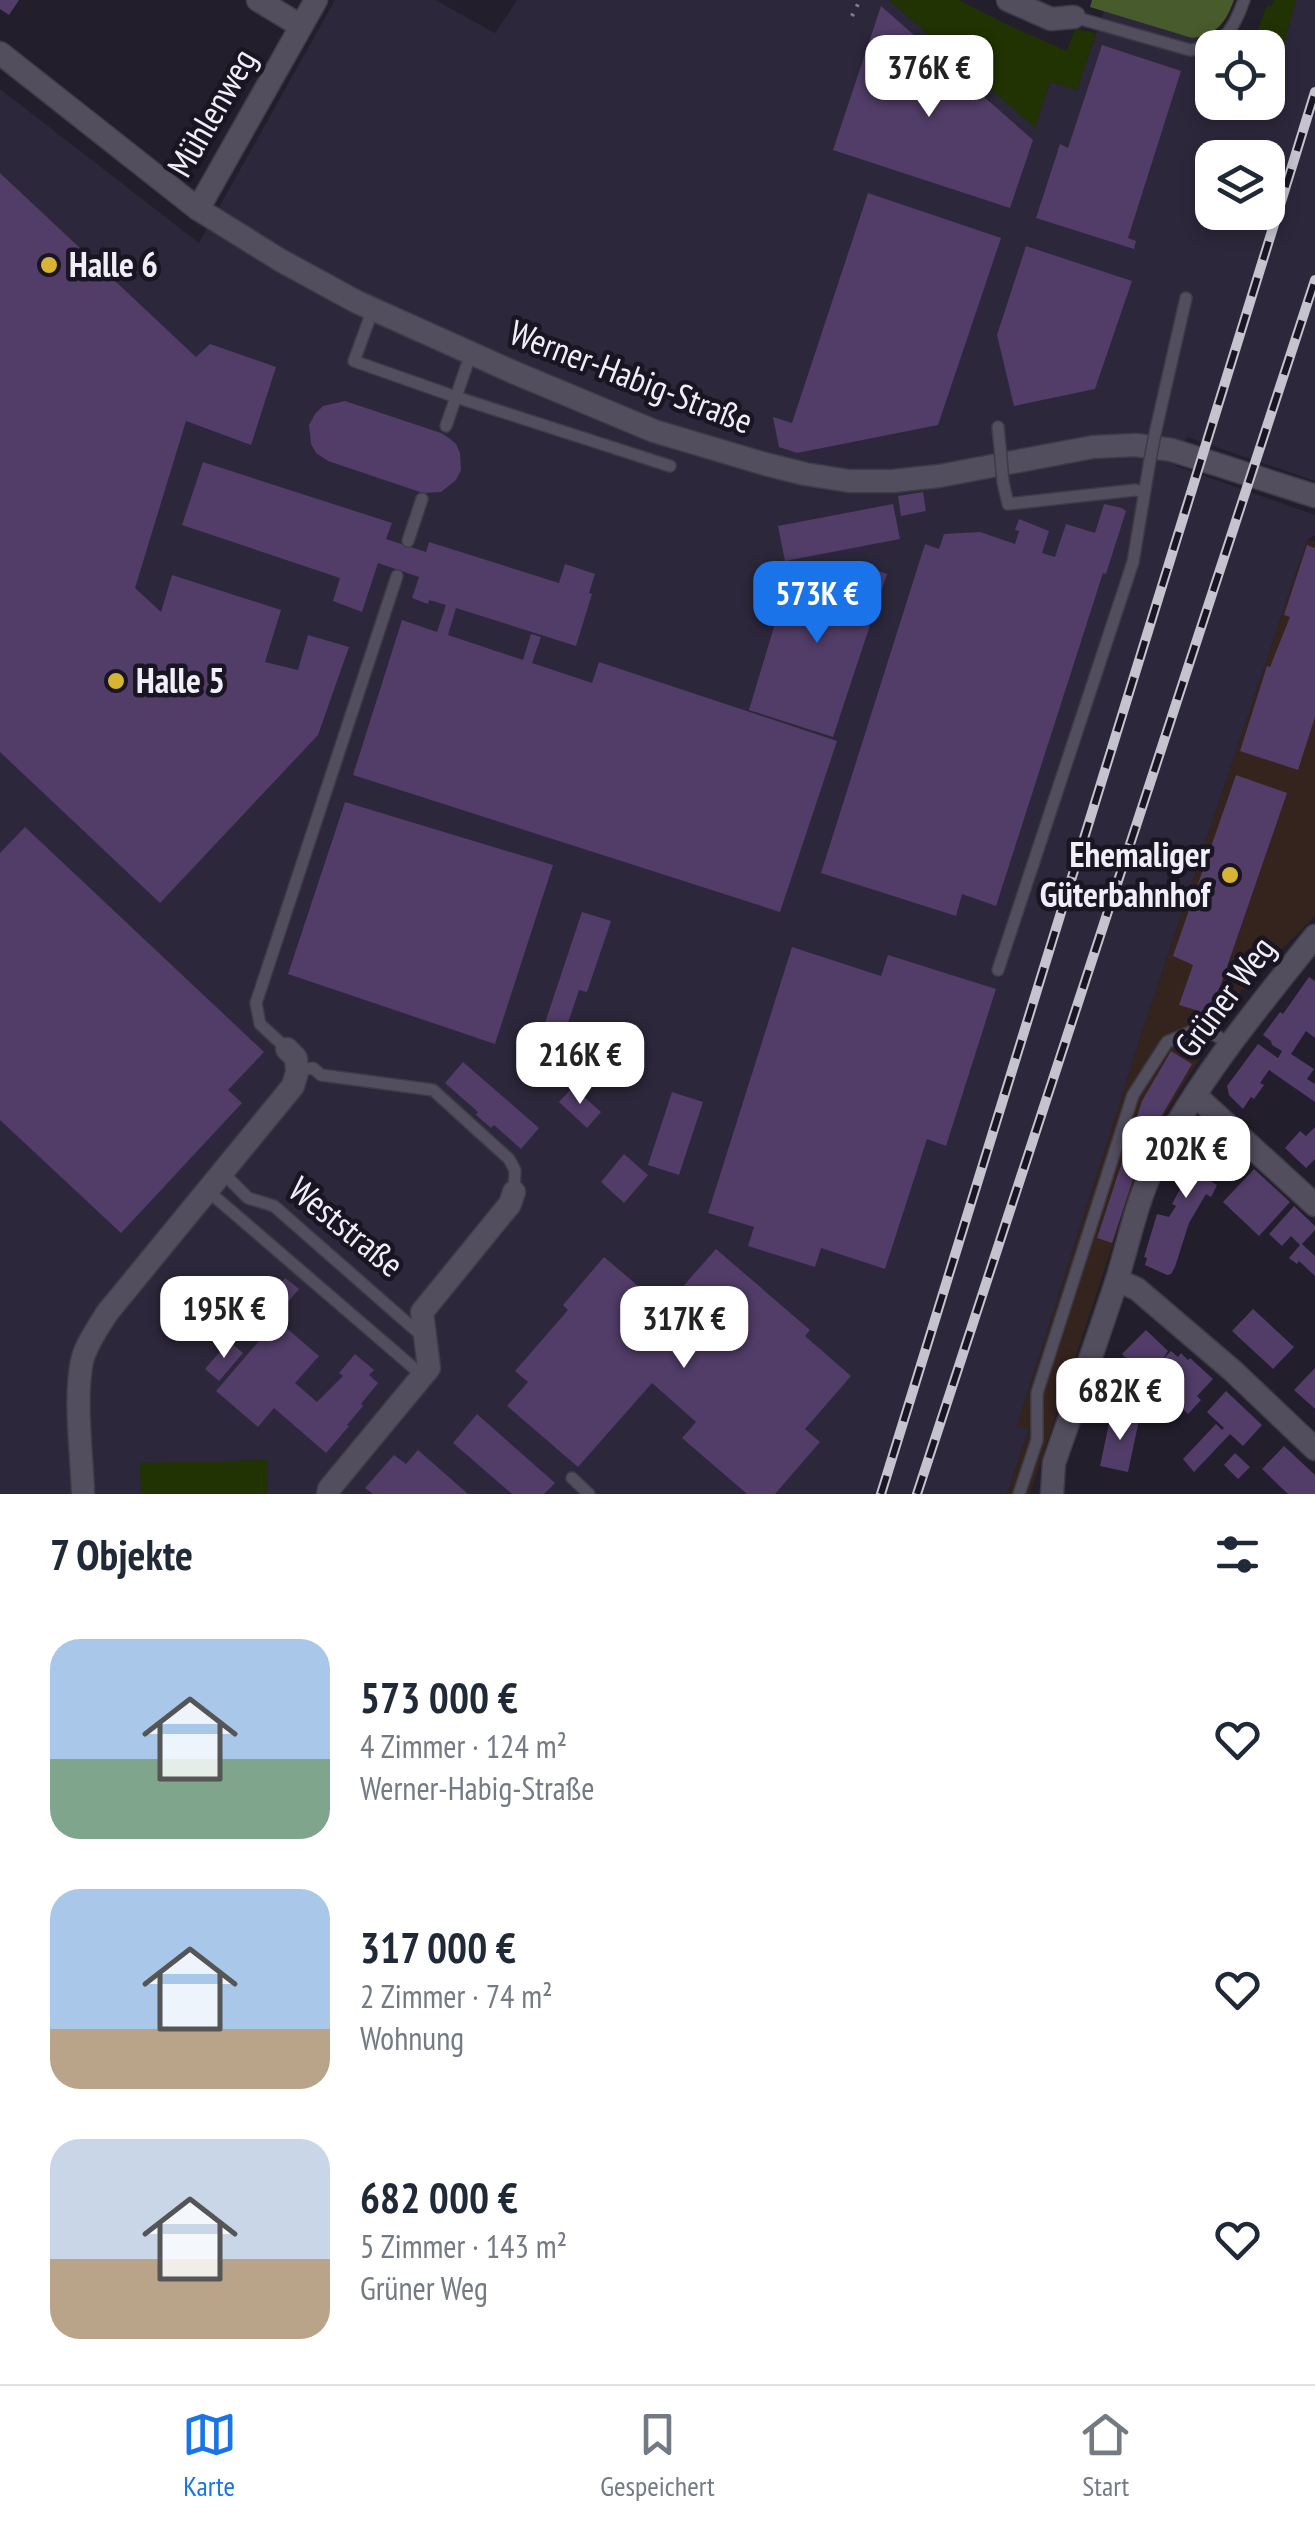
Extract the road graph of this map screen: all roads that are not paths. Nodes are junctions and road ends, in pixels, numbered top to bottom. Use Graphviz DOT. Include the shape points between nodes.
graph roads {
  1 [pos="258,0"];
  2 [pos="316,0"];
  3 [pos="1008,0"];
  4 [pos="1244,0"];
  5 [pos="1074,18"];
  6 [pos="301,26"];
  7 [pos="0,52"];
  8 [pos="198,209"];
  9 [pos="1186,298"];
  10 [pos="373,309"];
  11 [pos="472,353"];
  12 [pos="456,397"];
  13 [pos="446,426"];
  14 [pos="998,428"];
  15 [pos="672,436"];
  16 [pos="1144,492"];
  17 [pos="1315,496"];
  18 [pos="422,499"];
  19 [pos="408,541"];
  20 [pos="397,576"];
  21 [pos="1315,936"];
  22 [pos="998,970"];
  23 [pos="1230,1044"];
  24 [pos="287,1049"];
  25 [pos="297,1072"];
  26 [pos="1196,1096"];
  27 [pos="216,1182"];
  28 [pos="514,1192"];
  29 [pos="1315,1205"];
  30 [pos="1116,1280"];
  31 [pos="424,1338"];
  32 [pos="422,1376"];
  33 [pos="1315,1450"];
  34 [pos="572,1478"];
  35 [pos="84,1494"];
  36 [pos="328,1494"];
  37 [pos="589,1494"];
  38 [pos="1018,1494"];
  39 [pos="1052,1494"];
  1 -- 6 [label="street"];
  2 -- 6 [label="street, Mühlenweg"];
  3 -- 5 [label="street" via="1050,19"];
  4 -- 5 [label="lane" via="1226,34 1201,49"];
  6 -- 8 [label="street, Mühlenweg"];
  7 -- 8 [label="street, Werner-Habig-Straße"];
  8 -- 10 [label="street, Werner-Habig-Straße"];
  9 -- 16 [label="lane, bridge"];
  10 -- 11 [label="street, Werner-Habig-Straße"];
  10 -- 12 [label="lane" via="354,361"];
  11 -- 12 [label="lane"];
  11 -- 15 [label="street, Werner-Habig-Straße"];
  12 -- 13 [label="lane"];
  12 -- 15 [label="lane" via="666,464"];
  14 -- 16 [label="lane, bridge" via="1008,504"];
  15 -- 17 [label="street, Werner-Habig-Straße" via="805,474 893,482 1136,445 1172,450"];
  16 -- 22 [label="lane" via="1133,562"];
  18 -- 19 [label="lane"];
  20 -- 24 [label="lane" via="256,1003 260,1024"];
  21 -- 23 [label="street, Grüner Weg"];
  23 -- 26 [label="street, Grüner Weg"];
  23 -- 38 [label="lane" via="1202,1027 1166,1042 1134,1095 1038,1393 1037,1440"];
  24 -- 25 [label="street"];
  25 -- 27 [label="street" via="293,1086"];
  25 -- 28 [label="lane, Weststraße" via="313,1068 433,1090 509,1159"];
  26 -- 29 [label="street"];
  26 -- 30 [label="street, Grüner Weg" via="1144,1187"];
  27 -- 31 [label="lane, Weststraße" via="274,1206"];
  27 -- 32 [label="lane"];
  27 -- 35 [label="street" via="92,1336 80,1390"];
  28 -- 31 [label="street, Weststraße" via="422,1312"];
  30 -- 33 [label="street" via="1137,1289 1232,1370"];
  30 -- 39 [label="street, Grüner Weg" via="1054,1464"];
  31 -- 32 [label="street, Weststraße" via="429,1368"];
  32 -- 36 [label="street"];
  34 -- 37 [label="lane"];
}
